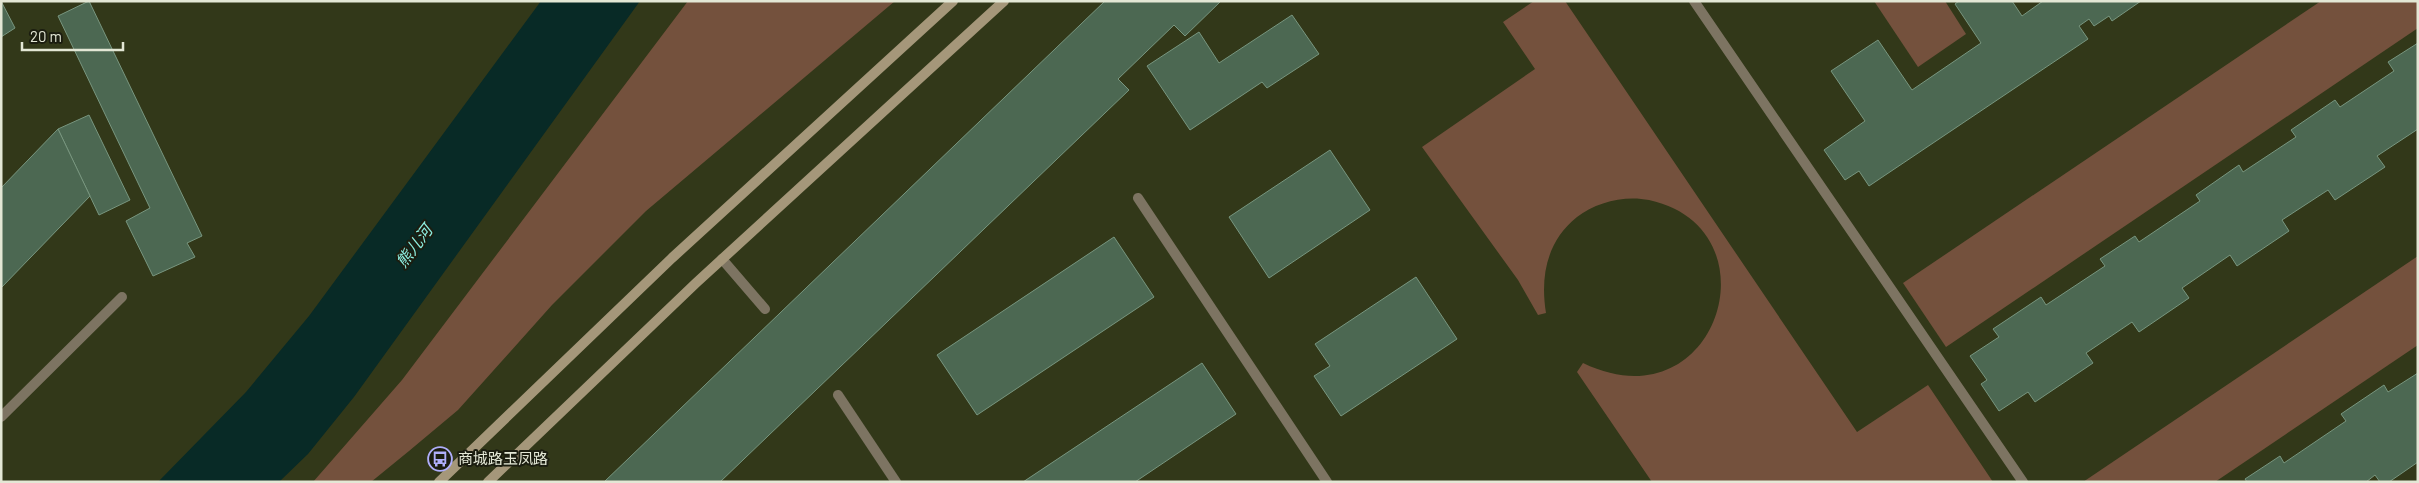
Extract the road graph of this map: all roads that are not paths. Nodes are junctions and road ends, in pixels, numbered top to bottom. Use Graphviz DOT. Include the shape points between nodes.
graph roads {
  1 [pos="953,1"];
  2 [pos="1004,1"];
  3 [pos="1694,1"];
  4 [pos="1138,198"];
  5 [pos="722,259"];
  6 [pos="122,297"];
  7 [pos="765,309"];
  8 [pos="838,395"];
  9 [pos="1,417"];
  10 [pos="439,482"];
  11 [pos="488,482"];
  12 [pos="896,482"];
  13 [pos="1327,482"];
  14 [pos="2023,482"];
  1 -- 10 [label="street" via="672,258"];
  2 -- 5 [label="street"];
  3 -- 14 [label="lane"];
  4 -- 13 [label="lane"];
  5 -- 7 [label="lane"];
  5 -- 11 [label="street"];
  6 -- 9 [label="lane"];
  8 -- 12 [label="lane"];
}
